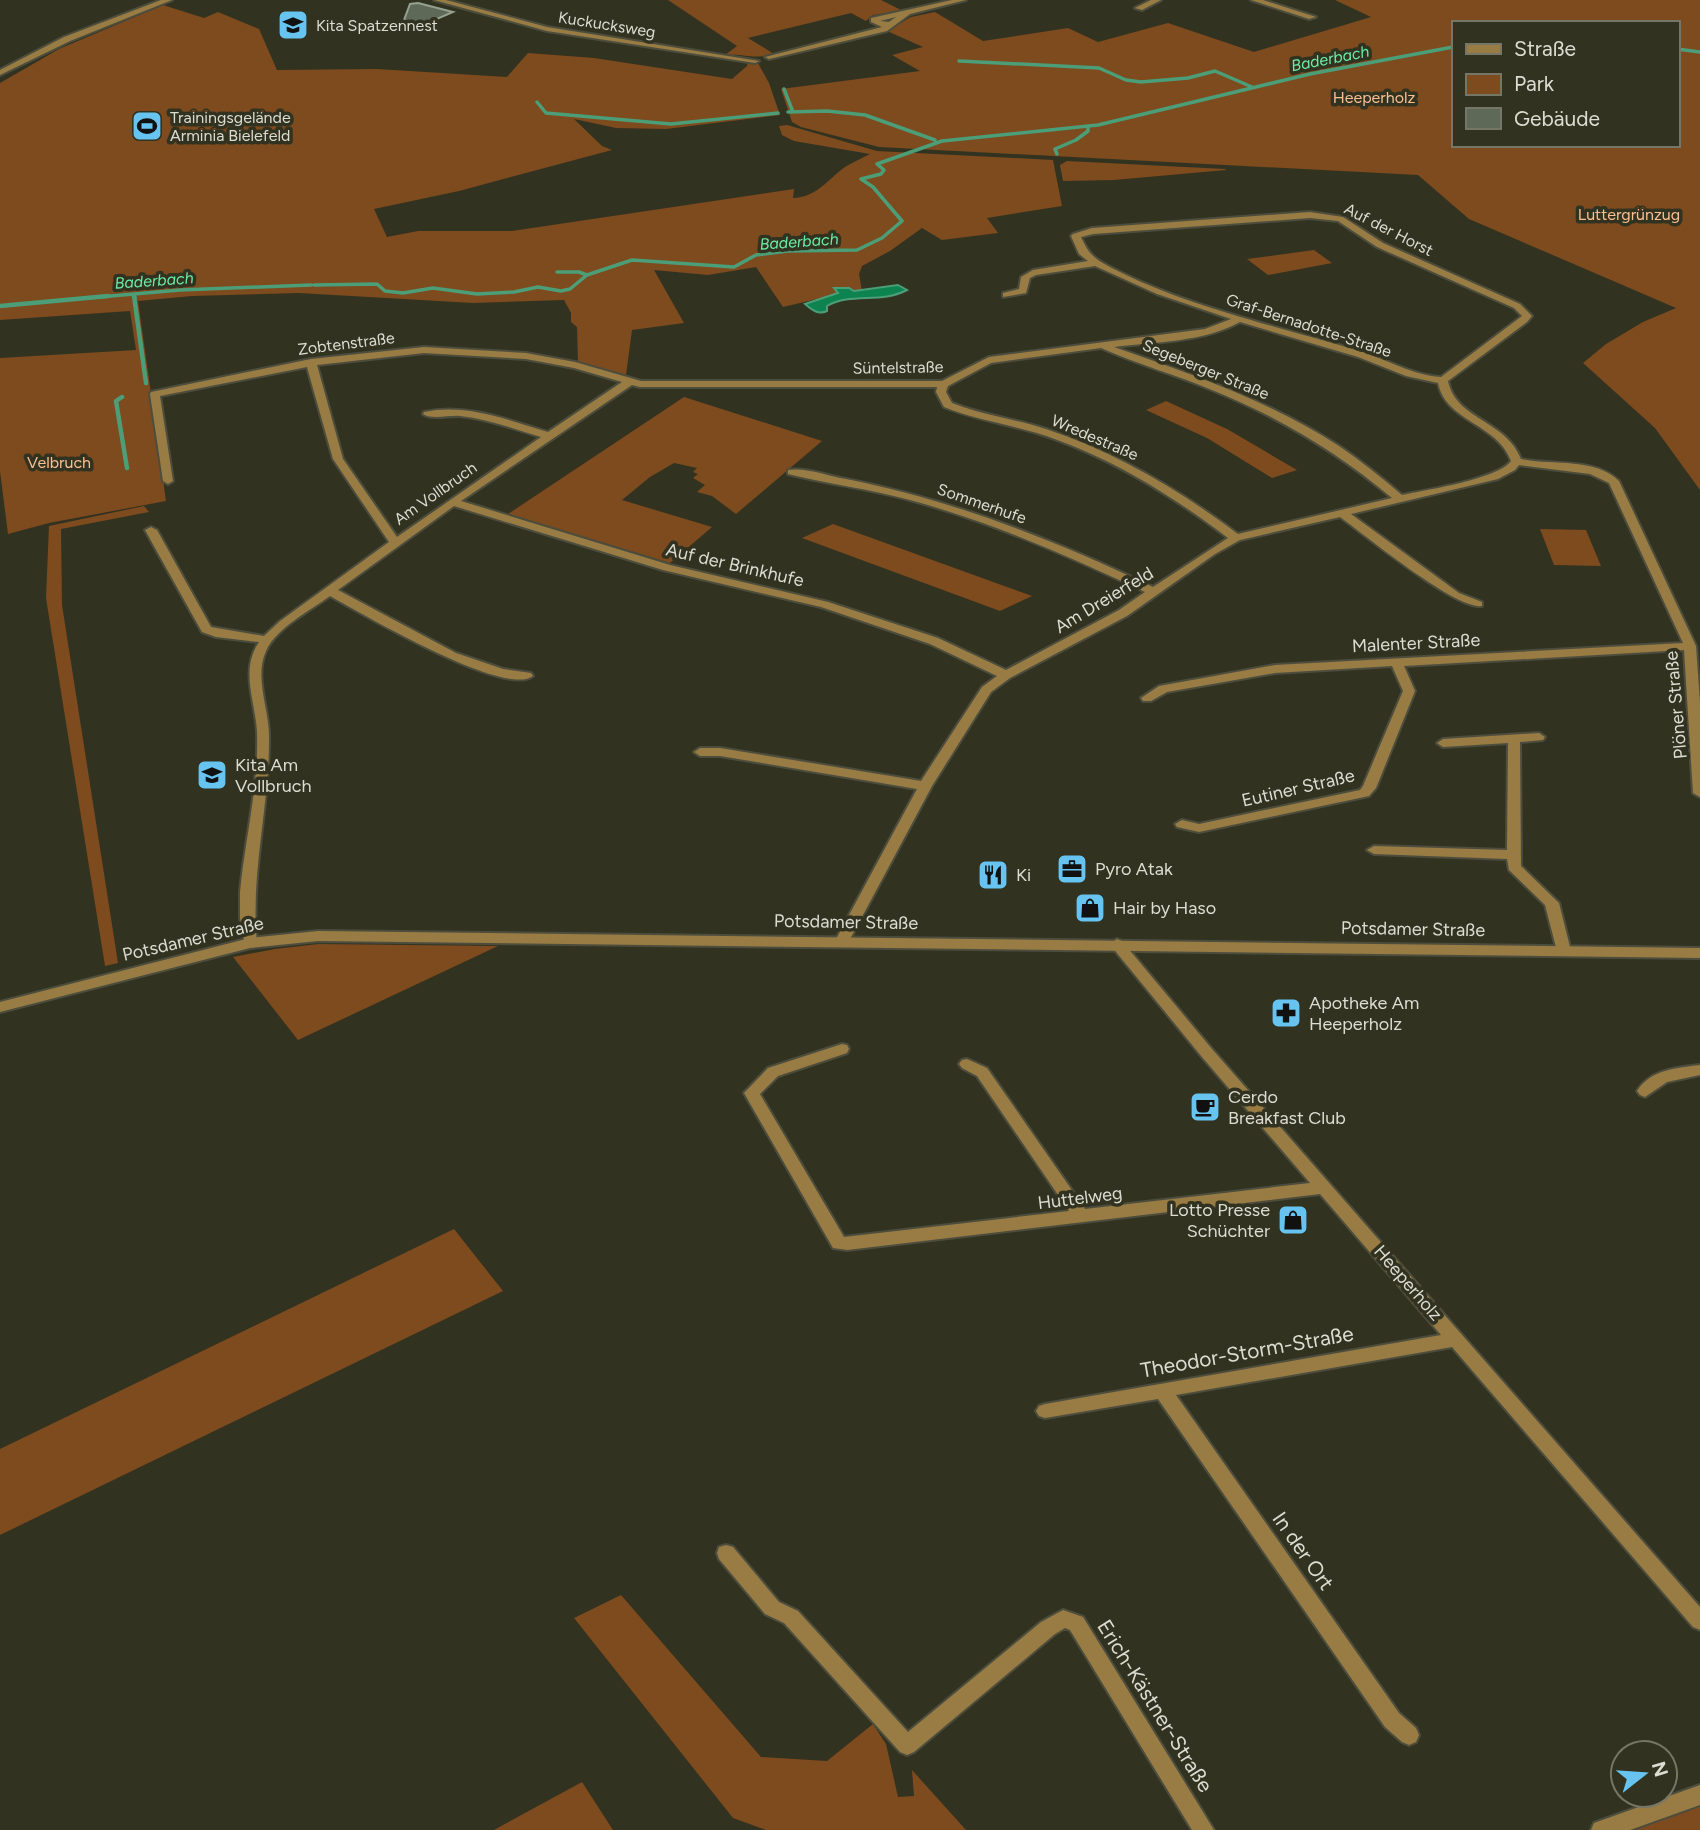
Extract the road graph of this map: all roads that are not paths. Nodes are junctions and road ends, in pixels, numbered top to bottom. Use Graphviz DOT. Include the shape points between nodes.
graph roads {
  1 [pos="168,0"];
  2 [pos="438,0"];
  3 [pos="962,0"];
  4 [pos="1157,0"];
  5 [pos="1255,0"];
  6 [pos="1139,8"];
  7 [pos="906,14"];
  8 [pos="1312,17"];
  9 [pos="892,24"];
  10 [pos="769,57"];
  11 [pos="755,61"];
  12 [pos="0,74"];
  13 [pos="1096,263"];
  14 [pos="1006,295"];
  15 [pos="1240,318"];
  16 [pos="1101,346"];
  17 [pos="311,362"];
  18 [pos="1443,380"];
  19 [pos="629,382"];
  20 [pos="943,384"];
  21 [pos="428,414"];
  22 [pos="548,436"];
  23 [pos="1516,461"];
  24 [pos="792,472"];
  25 [pos="168,481"];
  26 [pos="1401,499"];
  27 [pos="452,502"];
  28 [pos="1343,514"];
  29 [pos="151,530"];
  30 [pos="1237,538"];
  31 [pos="395,542"];
  32 [pos="330,591"];
  33 [pos="1154,592"];
  34 [pos="1478,604"];
  35 [pos="267,640"];
  36 [pos="1690,646"];
  37 [pos="1396,662"];
  38 [pos="1006,675"];
  39 [pos="527,676"];
  40 [pos="1147,698"];
  41 [pos="1539,737"];
  42 [pos="1514,738"];
  43 [pos="1443,743"];
  44 [pos="700,752"];
  45 [pos="925,786"];
  46 [pos="1700,793"];
  47 [pos="1182,824"];
  48 [pos="1374,849"];
  49 [pos="1514,855"];
  50 [pos="842,941"];
  51 [pos="250,943"];
  52 [pos="1117,944"];
  53 [pos="1564,951"];
  54 [pos="1700,953"];
  55 [pos="0,1007"];
  56 [pos="842,1049"];
  57 [pos="967,1064"];
  58 [pos="1700,1070"];
  59 [pos="1645,1091"];
  60 [pos="1325,1187"];
  61 [pos="1082,1217"];
  62 [pos="1457,1339"];
  63 [pos="1162,1390"];
  64 [pos="1045,1410"];
  65 [pos="726,1553"];
  66 [pos="1700,1621"];
  67 [pos="1409,1735"];
  68 [pos="1700,1795"];
  69 [pos="1204,1830"];
  70 [pos="1601,1830"];
  1 -- 12 [label="street" via="67,39"];
  2 -- 11 [label="street, Kuckucksweg" via="547,29"];
  3 -- 7 [label="street"];
  4 -- 6 [label="street"];
  5 -- 8 [label="street"];
  7 -- 9 [label="street"];
  7 -- 9 [label="street" via="874,20"];
  9 -- 10 [label="street"];
  13 -- 14 [label="street" via="1028,275 1023,292"];
  13 -- 15 [label="street, Graf-Bernadotte-Straße" via="1182,301"];
  13 -- 18 [label="street, Auf der Horst" via="1084,254 1076,240 1078,234 1279,216 1340,219 1380,245 1525,312 1524,320"];
  15 -- 16 [label="street, Süntelstraße" via="1206,332"];
  15 -- 18 [label="street, Graf-Bernadotte-Straße" via="1364,356 1413,377"];
  16 -- 20 [label="street, Süntelstraße" via="989,360"];
  16 -- 26 [label="street, Segeberger Straße" via="1259,406 1345,455"];
  17 -- 19 [label="street, Zobtenstraße" via="400,351 478,351 550,360"];
  17 -- 25 [label="street, Zobtenstraße" via="155,394"];
  17 -- 31 [label="street" via="338,459"];
  18 -- 23 [label="street" via="1450,399 1509,442"];
  19 -- 20 [label="street, Süntelstraße"];
  19 -- 22 [label="street, Am Vollbruch"];
  20 -- 30 [label="street, Wredestraße" via="941,393 948,405 1042,431 1098,453 1168,489"];
  21 -- 22 [label="street" via="489,419"];
  22 -- 27 [label="street, Am Vollbruch"];
  23 -- 26 [label="street, Am Dreierfeld" via="1494,477"];
  23 -- 36 [label="street, Plöner Straße" via="1540,468 1593,471 1614,481"];
  24 -- 33 [label="street, Sommerhufe" via="883,490 977,517 1079,556"];
  26 -- 28 [label="street, Am Dreierfeld"];
  27 -- 31 [label="street, Am Vollbruch"];
  27 -- 38 [label="street, Auf der Brinkhufe" via="655,565 873,619"];
  28 -- 30 [label="street, Am Dreierfeld"];
  28 -- 34 [label="street" via="1455,595"];
  29 -- 35 [label="street" via="206,629"];
  30 -- 33 [label="street, Am Dreierfeld"];
  31 -- 32 [label="street, Am Vollbruch"];
  32 -- 35 [label="street, Am Vollbruch"];
  32 -- 39 [label="street" via="493,671"];
  33 -- 38 [label="street, Am Dreierfeld"];
  35 -- 51 [label="street" via="256,670 264,737 247,898"];
  36 -- 37 [label="street, Malenter Straße"];
  36 -- 46 [label="street, Plöner Straße"];
  37 -- 40 [label="street, Malenter Straße" via="1264,670 1163,689"];
  37 -- 47 [label="street, Eutiner Straße" via="1409,691 1364,793 1199,828"];
  38 -- 45 [label="street, Am Dreierfeld" via="975,704"];
  41 -- 42 [label="street"];
  42 -- 43 [label="street"];
  42 -- 49 [label="street"];
  44 -- 45 [label="street"];
  45 -- 50 [label="street, Am Dreierfeld"];
  48 -- 49 [label="street"];
  49 -- 53 [label="street" via="1514,867 1552,903"];
  50 -- 51 [label="street, Potsdamer Straße" via="349,935"];
  50 -- 52 [label="street, Potsdamer Straße"];
  51 -- 55 [label="street, Potsdamer Straße"];
  52 -- 53 [label="street, Potsdamer Straße"];
  52 -- 60 [label="street, Heeperholz"];
  53 -- 54 [label="street, Potsdamer Straße"];
  56 -- 61 [label="street, Huttelweg" via="773,1072 752,1093 839,1242"];
  57 -- 61 [label="street" via="982,1072"];
  58 -- 59 [label="street" via="1659,1079"];
  60 -- 61 [label="street, Huttelweg"];
  60 -- 62 [label="street, Heeperholz"];
  62 -- 63 [label="street, Theodor-Storm-Straße"];
  62 -- 66 [label="street, Heeperholz"];
  63 -- 64 [label="street, Theodor-Storm-Straße"];
  63 -- 67 [label="street, In der Ort" via="1392,1720"];
  65 -- 69 [label="street, Erich-Kästner-Straße" via="772,1608 792,1616 907,1745 1048,1628 1063,1619 1076,1623"];
  68 -- 70 [label="street"];
}
